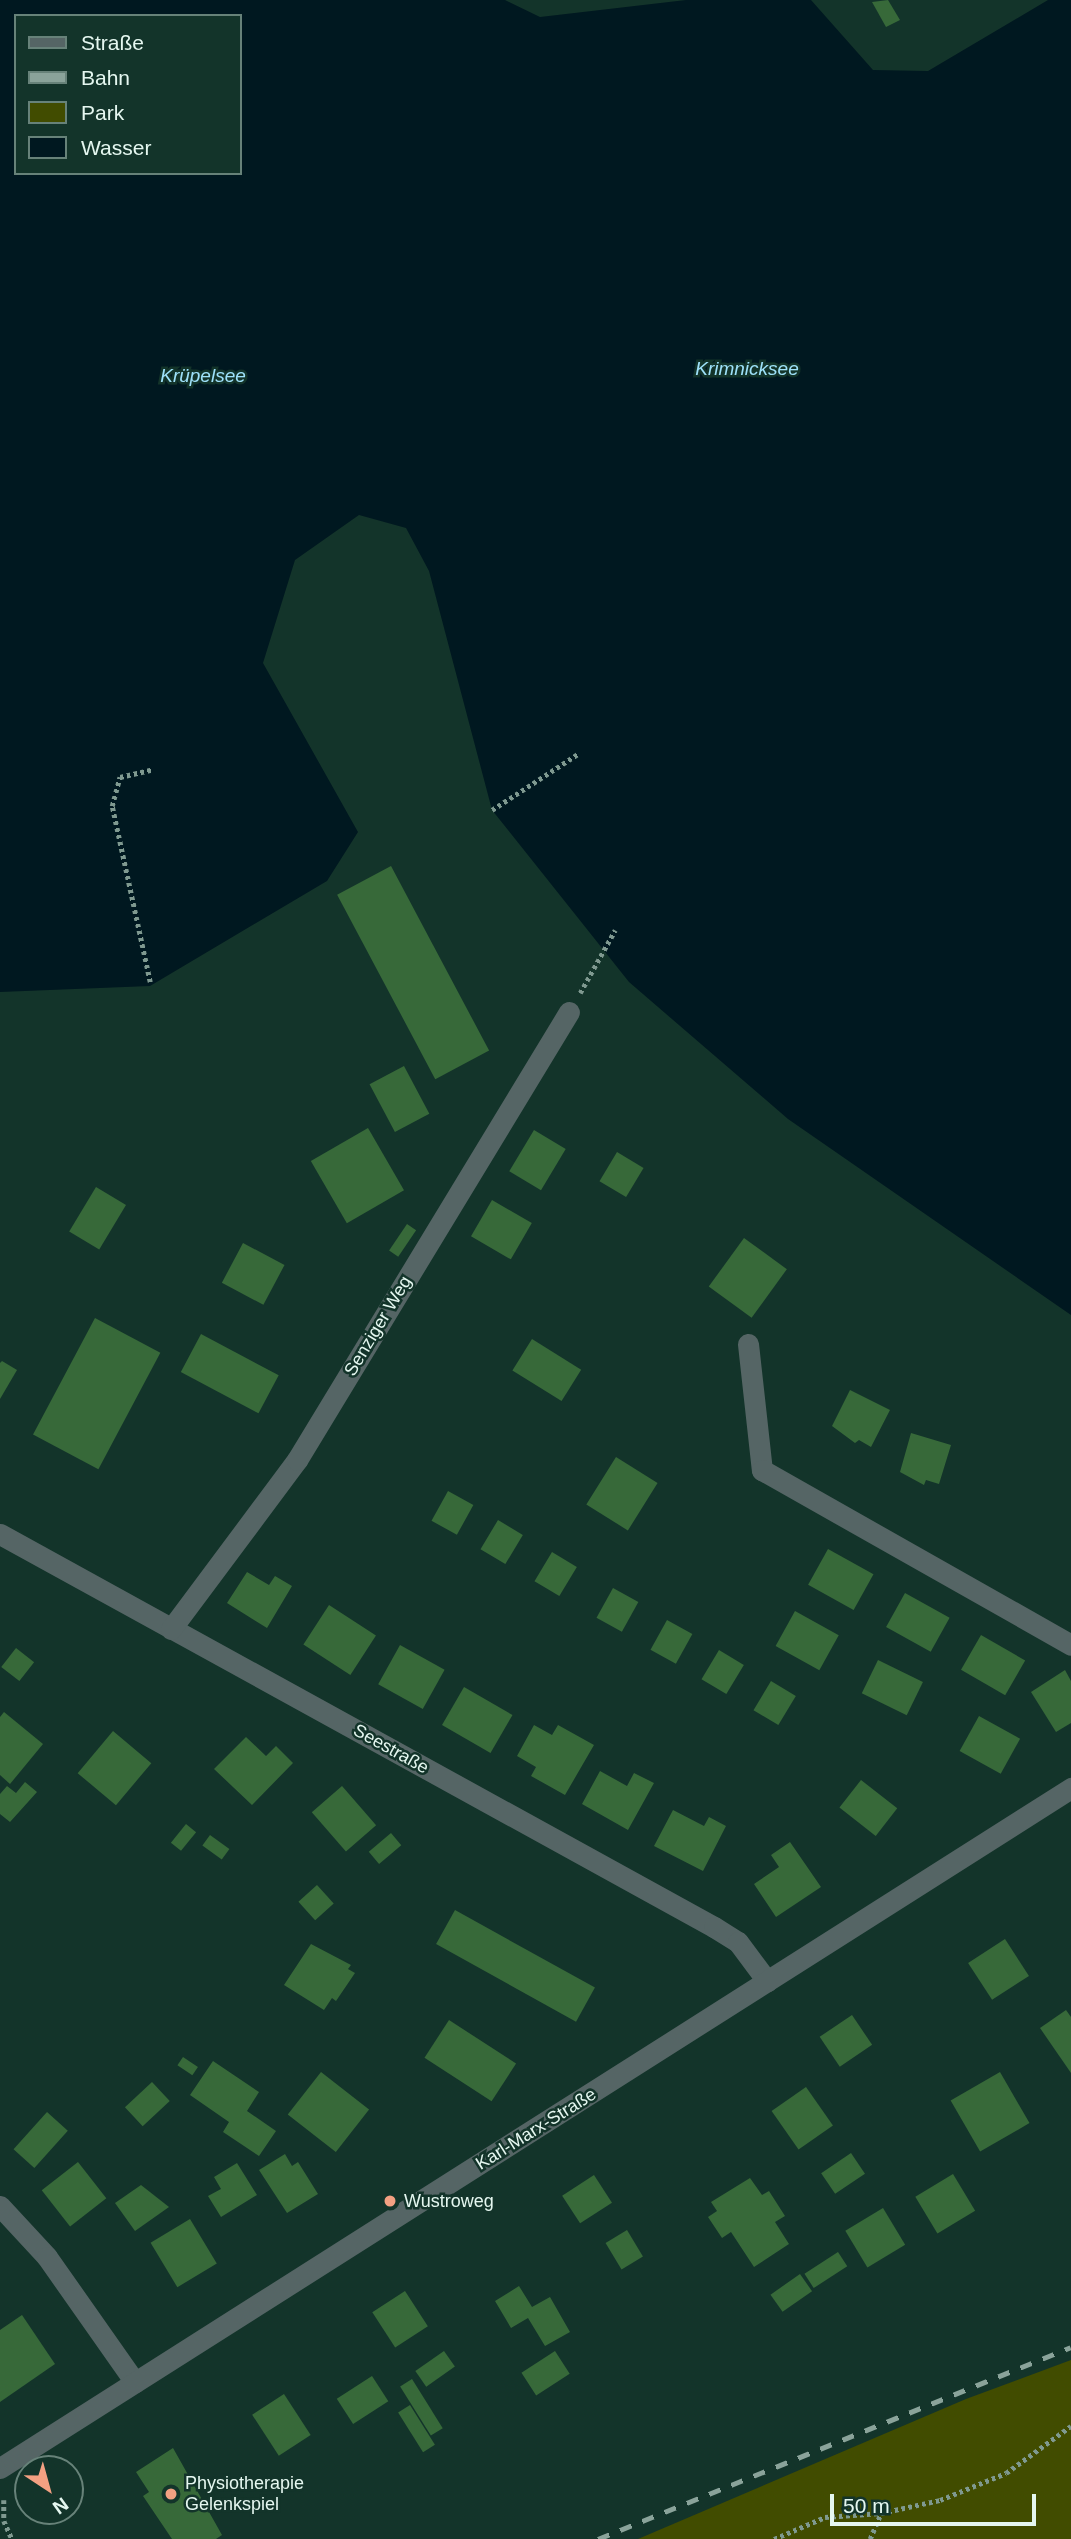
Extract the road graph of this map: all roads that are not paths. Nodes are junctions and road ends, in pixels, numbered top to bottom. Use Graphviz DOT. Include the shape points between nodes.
graph roads {
  1 [pos="569,1012"];
  2 [pos="748,1344"];
  3 [pos="0,1534"];
  4 [pos="172,1629"];
  5 [pos="1071,1645"];
  6 [pos="1071,1788"];
  7 [pos="767,1981"];
  8 [pos="0,2206"];
  9 [pos="135,2382"];
  10 [pos="0,2468"];
  1 -- 4 [label="street, Senziger Weg" via="297,1460"];
  2 -- 5 [label="street" via="762,1470"];
  3 -- 4 [label="street, Seestraße"];
  4 -- 7 [label="street, Seestraße" via="714,1927 738,1942"];
  6 -- 7 [label="street, Karl-Marx-Straße"];
  7 -- 9 [label="street, Karl-Marx-Straße"];
  8 -- 9 [label="street" via="47,2257"];
  9 -- 10 [label="street, Karl-Marx-Straße"];
}
